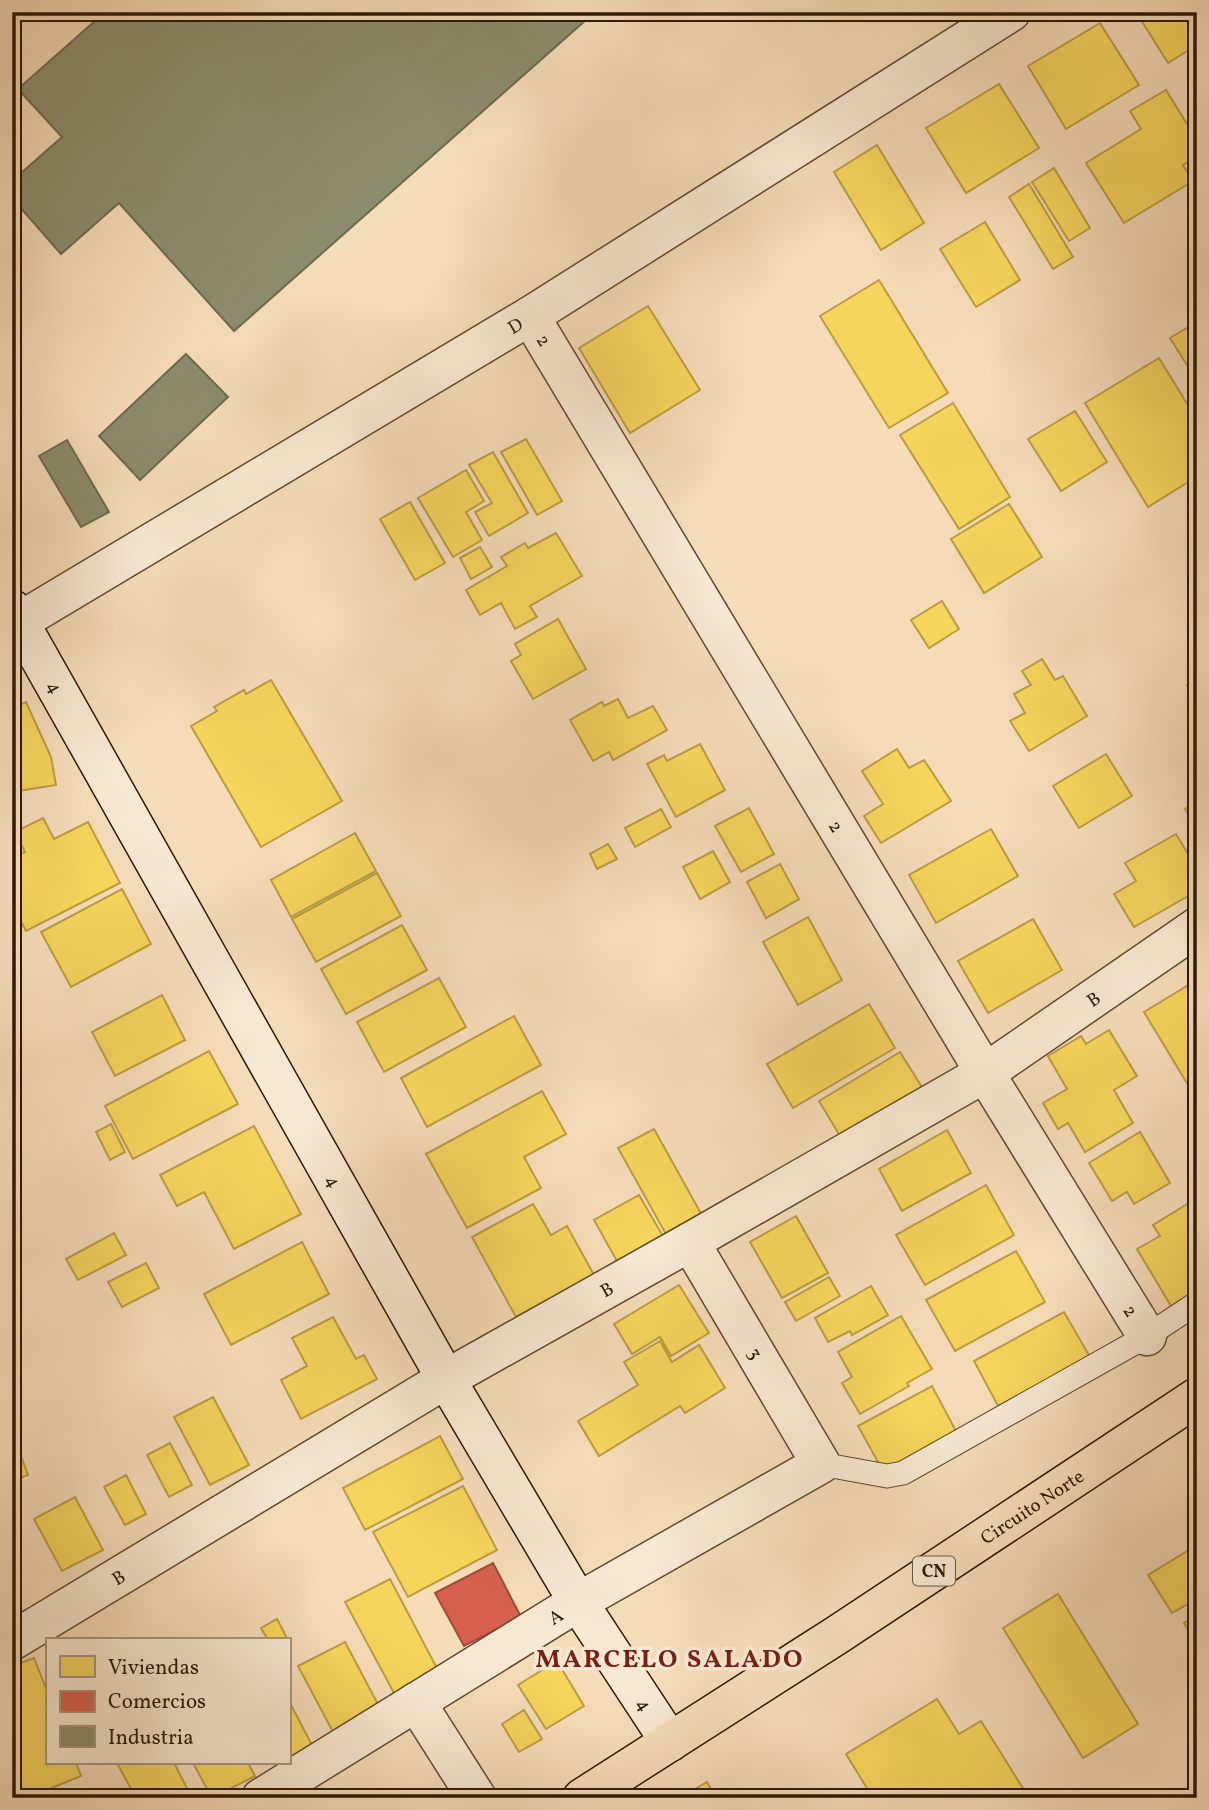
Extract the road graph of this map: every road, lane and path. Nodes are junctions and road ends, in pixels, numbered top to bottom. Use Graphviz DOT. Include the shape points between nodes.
graph roads {
  1 [pos="1011,12"];
  2 [pos="530,316"];
  3 [pos="14,619"];
  4 [pos="1197,927"];
  5 [pos="985,1073"];
  6 [pos="690,1242"];
  7 [pos="1197,1303"];
  8 [pos="1147,1336"];
  9 [pos="446,1379"];
  10 [pos="1197,1397"];
  11 [pos="821,1464"];
  12 [pos="578,1602"];
  13 [pos="12,1641"];
  14 [pos="416,1702"];
  15 [pos="670,1742"];
  16 [pos="261,1798"];
  17 [pos="477,1798"];
  18 [pos="582,1798"];
  1 -- 2 [label="street, D"];
  2 -- 3 [label="street, D"];
  2 -- 5 [label="street, 2"];
  3 -- 9 [label="street, 4"];
  4 -- 5 [label="street, B"];
  5 -- 6 [label="street, B"];
  5 -- 8 [label="street, 2"];
  6 -- 9 [label="street, B"];
  6 -- 11 [label="street, 3"];
  7 -- 8 [label="lane"];
  8 -- 11 [label="lane" via="903,1473 887,1476"];
  9 -- 12 [label="street, 4"];
  9 -- 13 [label="street, B"];
  10 -- 15 [label="main road, Circuito Norte / CN"];
  11 -- 12 [label="street, A"];
  12 -- 14 [label="street, A"];
  12 -- 15 [label="street, 4"];
  14 -- 16 [label="street, A"];
  14 -- 17 [label="street"];
  15 -- 18 [label="main road, Circuito Norte / CN"];
}
